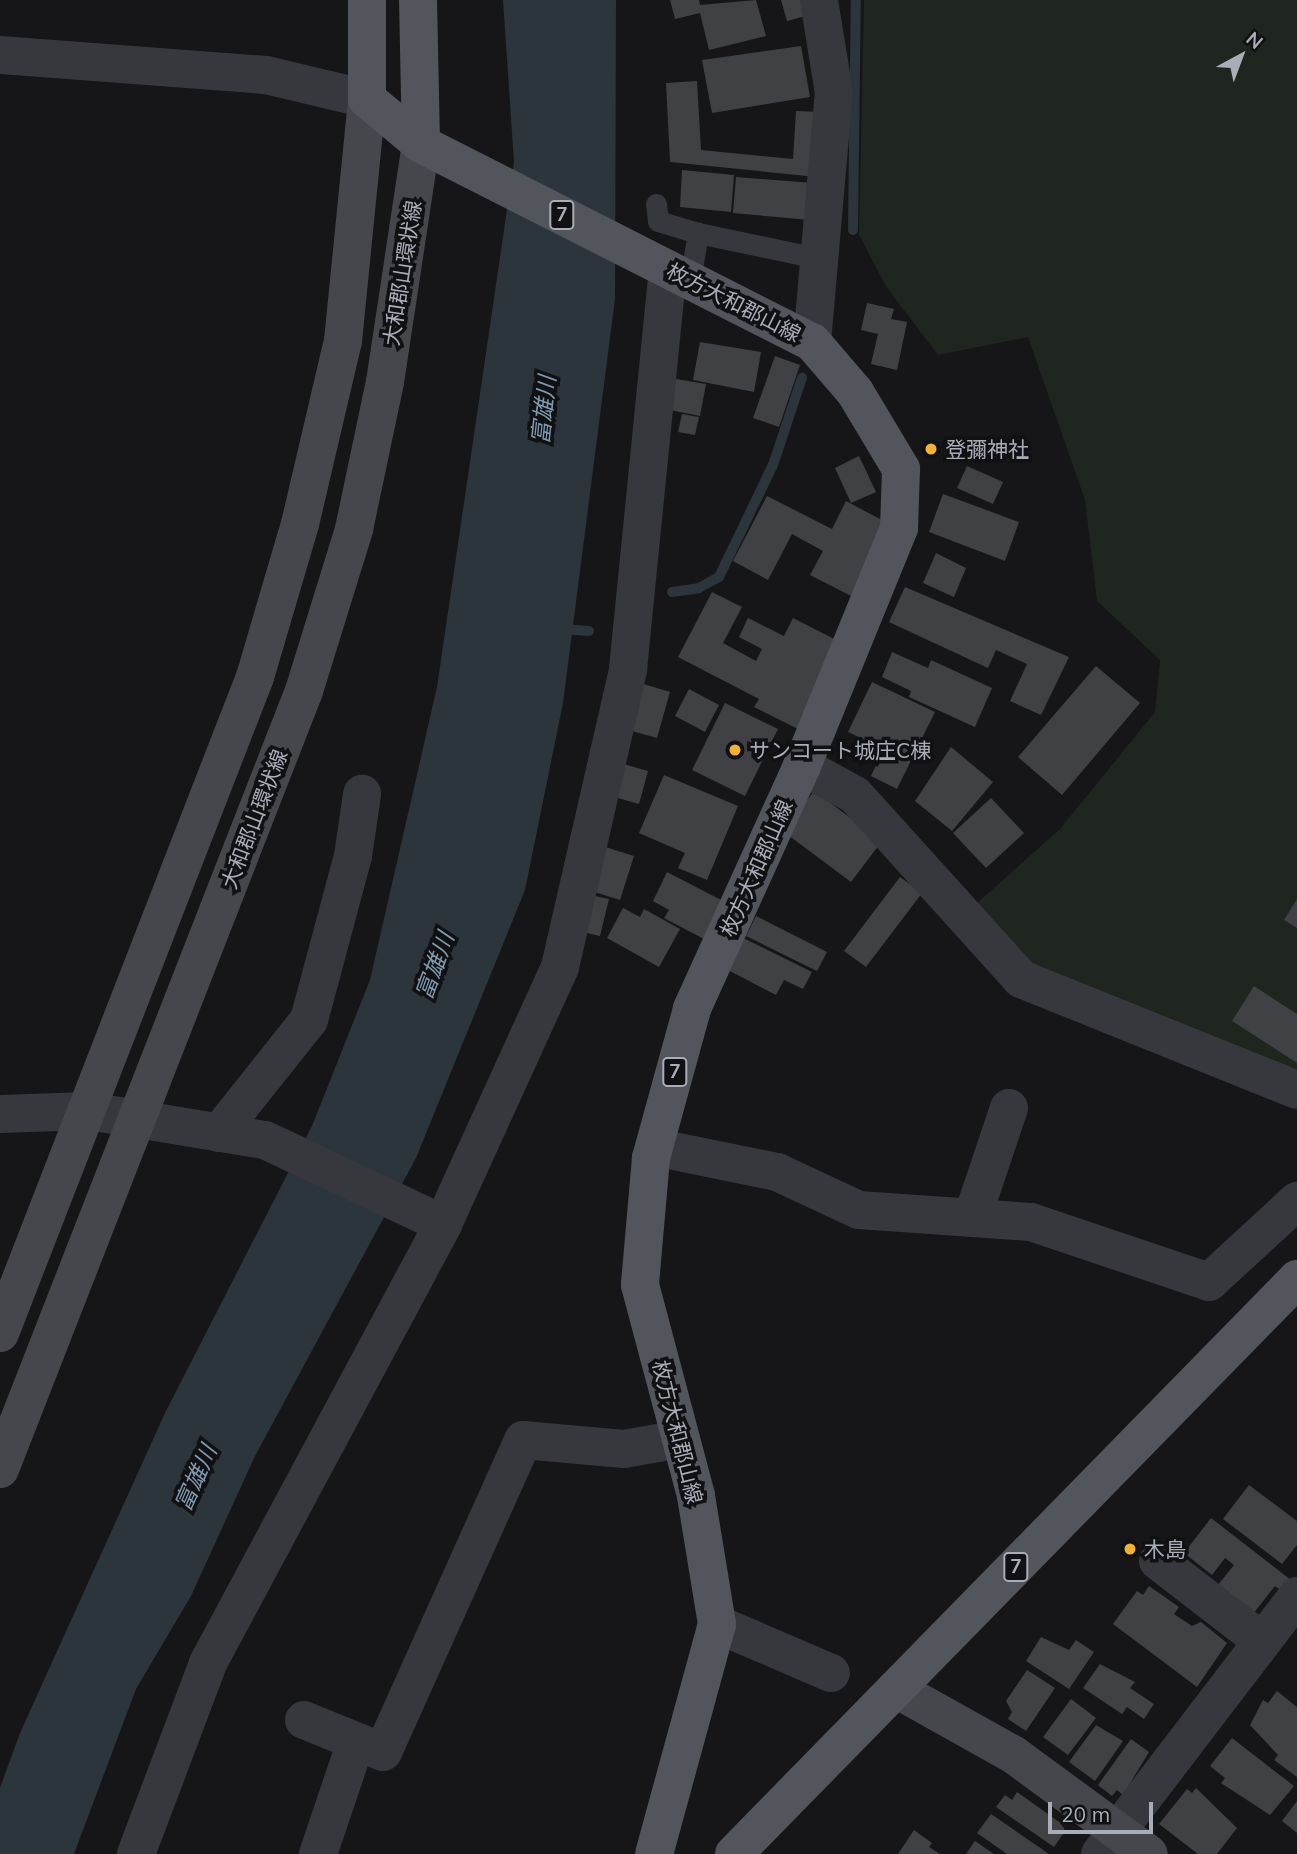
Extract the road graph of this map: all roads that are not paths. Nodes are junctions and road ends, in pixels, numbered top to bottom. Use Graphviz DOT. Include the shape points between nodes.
graph roads {
  1 [pos="367,0"];
  2 [pos="418,0"];
  3 [pos="819,0"];
  4 [pos="0,55"];
  5 [pos="367,99"];
  6 [pos="421,144"];
  7 [pos="656,204"];
  8 [pos="698,233"];
  9 [pos="822,259"];
  10 [pos="679,275"];
  11 [pos="812,342"];
  12 [pos="802,766"];
  13 [pos="362,794"];
  14 [pos="1297,1090"];
  15 [pos="1009,1108"];
  16 [pos="89,1111"];
  17 [pos="0,1114"];
  18 [pos="135,1120"];
  19 [pos="219,1133"];
  20 [pos="654,1147"];
  21 [pos="1297,1201"];
  22 [pos="972,1218"];
  23 [pos="443,1224"];
  24 [pos="1297,1279"];
  25 [pos="0,1333"];
  26 [pos="680,1439"];
  27 [pos="0,1469"];
  28 [pos="1158,1561"];
  29 [pos="1297,1596"];
  30 [pos="717,1624"];
  31 [pos="1262,1641"];
  32 [pos="831,1673"];
  33 [pos="896,1689"];
  34 [pos="304,1720"];
  35 [pos="356,1742"];
  36 [pos="1109,1842"];
  37 [pos="136,1854"];
  38 [pos="318,1854"];
  39 [pos="654,1854"];
  40 [pos="734,1854"];
  41 [pos="1149,1854"];
  1 -- 5 [label="main road"];
  2 -- 6 [label="main road"];
  3 -- 9 [label="street" via="834,93"];
  4 -- 5 [label="street" via="266,75"];
  5 -- 6 [label="main road, 枚方大和郡山線 / 7"];
  5 -- 16 [label="main road" via="343,341 300,524 255,677"];
  6 -- 10 [label="main road, 枚方大和郡山線 / 7"];
  6 -- 18 [label="main road, 大和郡山環状線" via="384,382 354,529 304,691"];
  7 -- 8 [label="lane" via="658,221"];
  8 -- 9 [label="lane"];
  8 -- 10 [label="lane"];
  9 -- 11 [label="street"];
  10 -- 11 [label="main road, 枚方大和郡山線 / 7"];
  10 -- 23 [label="street" via="628,669 560,967"];
  11 -- 12 [label="main road, 枚方大和郡山線 / 7" via="855,392 901,469 899,528"];
  12 -- 14 [label="street" via="855,795 1021,979"];
  12 -- 20 [label="main road, 枚方大和郡山線 / 7" via="692,1009"];
  13 -- 19 [label="street" via="353,856 309,1020"];
  15 -- 22 [label="street"];
  16 -- 17 [label="street"];
  16 -- 18 [label="street"];
  16 -- 25 [label="main road"];
  18 -- 19 [label="street"];
  18 -- 27 [label="main road, 大和郡山環状線"];
  19 -- 23 [label="street" via="265,1140"];
  20 -- 22 [label="street" via="777,1172 859,1210"];
  20 -- 26 [label="main road, 枚方大和郡山線 / 7" via="640,1285"];
  21 -- 22 [label="street" via="1209,1282 1031,1222"];
  23 -- 37 [label="street" via="208,1663"];
  24 -- 33 [label="main road, 7"];
  26 -- 30 [label="main road, 枚方大和郡山線 / 7" via="696,1496"];
  26 -- 35 [label="street" via="624,1450 523,1440 383,1752"];
  28 -- 31 [label="street"];
  29 -- 31 [label="street"];
  30 -- 32 [label="street"];
  30 -- 39 [label="main road, 枚方大和郡山線 / 7"];
  31 -- 36 [label="street"];
  33 -- 36 [label="main road" via="1014,1755"];
  33 -- 40 [label="main road, 7"];
  34 -- 35 [label="street"];
  35 -- 38 [label="street"];
  36 -- 41 [label="main road"];
}
